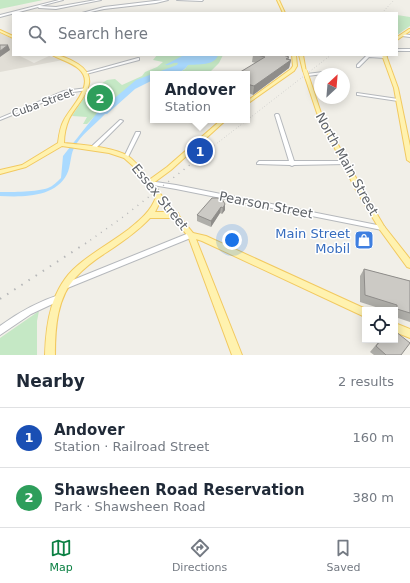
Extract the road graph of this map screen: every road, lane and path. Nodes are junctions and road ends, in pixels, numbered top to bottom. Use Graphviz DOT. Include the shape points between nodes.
graph roads {
  1 [pos="60,0"];
  2 [pos="100,0"];
  3 [pos="167,0"];
  4 [pos="178,0"];
  5 [pos="202,0"];
  6 [pos="279,1"];
  7 [pos="38,7"];
  8 [pos="17,12"];
  9 [pos="86,12"];
  10 [pos="284,12"];
  11 [pos="12,13"];
  12 [pos="0,16"];
  13 [pos="410,30"];
  14 [pos="0,31"];
  15 [pos="403,35"];
  16 [pos="12,36"];
  17 [pos="410,36"];
  18 [pos="398,38"];
  19 [pos="398,50"];
  20 [pos="410,50"];
  21 [pos="294,56"];
  22 [pos="301,56"];
  23 [pos="385,56"];
  24 [pos="69,57"];
  25 [pos="138,59"];
  26 [pos="358,66"];
  27 [pos="86,73"];
  28 [pos="314,73"];
  29 [pos="306,74"];
  30 [pos="87,89"];
  31 [pos="358,94"];
  32 [pos="398,100"];
  33 [pos="250,101"];
  34 [pos="277,115"];
  35 [pos="0,119"];
  36 [pos="121,121"];
  37 [pos="220,123"];
  38 [pos="138,133"];
  39 [pos="64,145"];
  40 [pos="93,148"];
  41 [pos="126,157"];
  42 [pos="410,160"];
  43 [pos="259,163"];
  44 [pos="345,163"];
  45 [pos="292,164"];
  46 [pos="0,172"];
  47 [pos="149,183"];
  48 [pos="159,197"];
  49 [pos="149,215"];
  50 [pos="176,215"];
  51 [pos="382,228"];
  52 [pos="191,235"];
  53 [pos="410,265"];
  54 [pos="64,287"];
  55 [pos="59,298"];
  56 [pos="362,312"];
  57 [pos="398,328"];
  58 [pos="0,331"];
  59 [pos="410,334"];
  60 [pos="50,355"];
  61 [pos="237,355"];
  1 -- 7 [label="street"];
  2 -- 7 [label="street" via="56,8"];
  3 -- 9 [label="street" via="102,7"];
  4 -- 5 [label="street"];
  6 -- 10 [label="main road"];
  7 -- 8 [label="street"];
  11 -- 12 [label="street"];
  13 -- 15 [label="main road"];
  14 -- 16 [label="main road"];
  15 -- 17 [label="street"];
  15 -- 18 [label="main road"];
  19 -- 20 [label="street"];
  21 -- 33 [label="main road" via="293,70"];
  22 -- 29 [label="main road, North Main Street"];
  23 -- 26 [label="street" via="368,56"];
  23 -- 32 [label="main road"];
  24 -- 27 [label="main road"];
  25 -- 27 [label="street"];
  27 -- 30 [label="main road"];
  28 -- 29 [label="street"];
  29 -- 44 [label="main road, North Main Street" via="319,114"];
  30 -- 35 [label="street, Cuba Street" via="65,92"];
  30 -- 39 [label="main road" via="62,129"];
  31 -- 32 [label="street"];
  32 -- 42 [label="main road"];
  34 -- 45 [label="street"];
  36 -- 40 [label="street"];
  37 -- 47 [label="main road" via="179,161"];
  38 -- 41 [label="street"];
  39 -- 40 [label="main road, Essex Street"];
  39 -- 46 [label="main road" via="24,166"];
  40 -- 41 [label="main road, Essex Street"];
  41 -- 47 [label="main road, Essex Street"];
  43 -- 45 [label="street"];
  44 -- 45 [label="street"];
  44 -- 51 [label="main road, North Main Street"];
  47 -- 48 [label="main road, Essex Street"];
  47 -- 51 [label="street, Pearson Street"];
  48 -- 49 [label="main road"];
  48 -- 50 [label="main road, Essex Street"];
  49 -- 50 [label="main road"];
  49 -- 54 [label="main road" via="121,239 78,269"];
  50 -- 52 [label="main road, Essex Street"];
  51 -- 53 [label="main road, North Main Street"];
  52 -- 54 [label="street"];
  52 -- 56 [label="main road, Essex Street" via="203,238"];
  52 -- 61 [label="main road"];
  54 -- 55 [label="main road"];
  55 -- 58 [label="street" via="41,305"];
  55 -- 60 [label="main road"];
  57 -- 59 [label="main road"];
}
